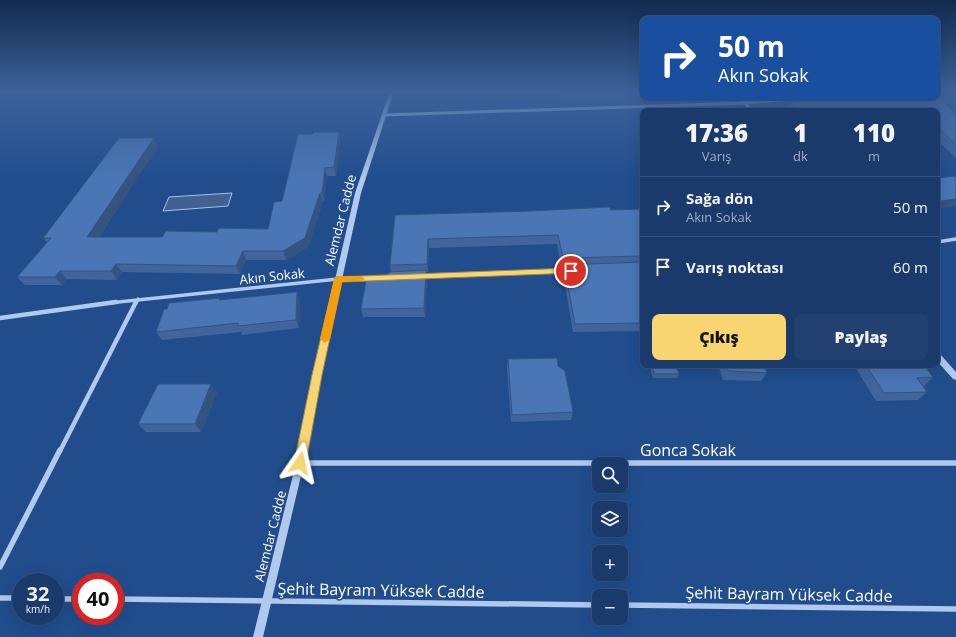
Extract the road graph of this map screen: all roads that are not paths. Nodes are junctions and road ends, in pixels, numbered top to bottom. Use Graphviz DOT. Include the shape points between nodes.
graph roads {
  1 [pos="382,121"];
  2 [pos="956,239"];
  3 [pos="940,242"];
  4 [pos="571,271"];
  5 [pos="416,276"];
  6 [pos="377,278"];
  7 [pos="338,279"];
  8 [pos="138,299"];
  9 [pos="0,318"];
  10 [pos="940,359"];
  11 [pos="956,377"];
  12 [pos="300,463"];
  13 [pos="956,463"];
  14 [pos="0,567"];
  15 [pos="0,598"];
  16 [pos="12,598"];
  17 [pos="124,599"];
  18 [pos="266,601"];
  19 [pos="592,605"];
  20 [pos="628,605"];
  21 [pos="956,609"];
  22 [pos="258,637"];
  1 -- 7 [label="street, Alemdar Cadde" via="358,194"];
  2 -- 3 [label="street"];
  4 -- 5 [label="street"];
  6 -- 7 [label="street, Akın Sokak"];
  7 -- 8 [label="street, Akın Sokak"];
  7 -- 12 [label="street, Alemdar Cadde"];
  8 -- 9 [label="street, Akın Sokak"];
  8 -- 14 [label="street"];
  10 -- 11 [label="street"];
  12 -- 13 [label="street, Gonca Sokak"];
  12 -- 18 [label="street, Alemdar Cadde"];
  15 -- 16 [label="street"];
  17 -- 18 [label="street, Şehit Bayram Yüksek Cadde"];
  18 -- 19 [label="street, Şehit Bayram Yüksek Cadde"];
  18 -- 22 [label="street, Alemdar Cadde"];
  20 -- 21 [label="street, Şehit Bayram Yüksek Cadde"];
}
